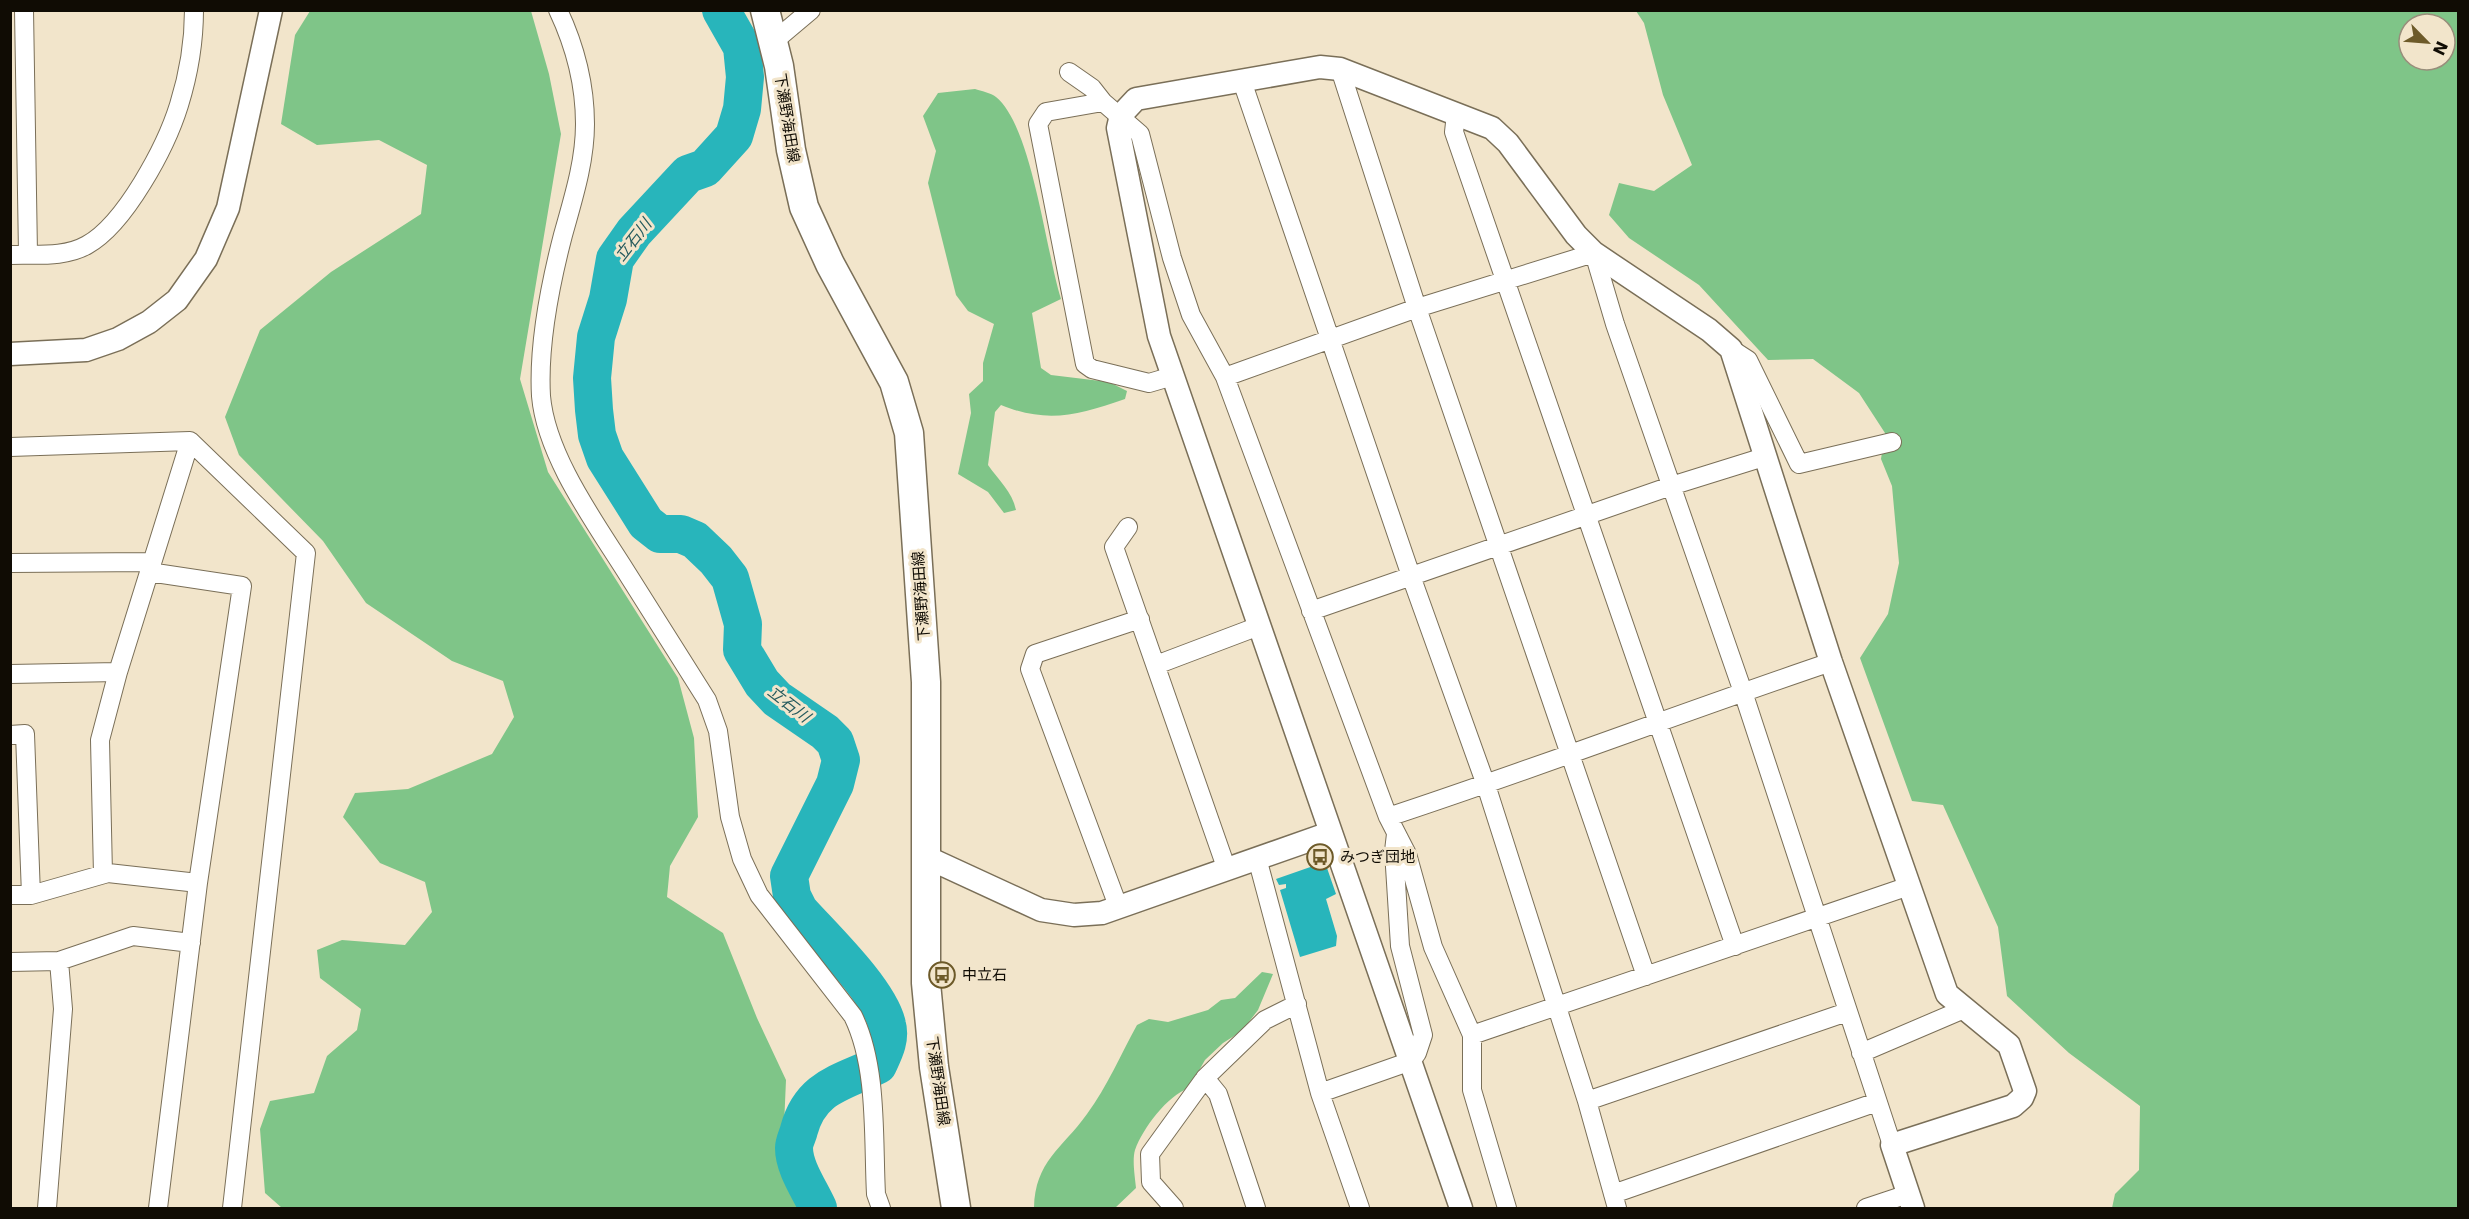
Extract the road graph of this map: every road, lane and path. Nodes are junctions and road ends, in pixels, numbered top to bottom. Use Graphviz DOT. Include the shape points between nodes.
graph roads {
  1 [pos="24,10"];
  2 [pos="194,10"];
  3 [pos="271,10"];
  4 [pos="558,10"];
  5 [pos="765,10"];
  6 [pos="811,10"];
  7 [pos="773,42"];
  8 [pos="1340,69"];
  9 [pos="1070,72"];
  10 [pos="1242,81"];
  11 [pos="1112,109"];
  12 [pos="1456,114"];
  13 [pos="1594,253"];
  14 [pos="19,255"];
  15 [pos="1504,280"];
  16 [pos="1417,308"];
  17 [pos="1329,338"];
  18 [pos="1731,349"];
  19 [pos="10,354"];
  20 [pos="1173,376"];
  21 [pos="1225,377"];
  22 [pos="190,441"];
  23 [pos="1892,442"];
  24 [pos="10,447"];
  25 [pos="1764,457"];
  26 [pos="1671,486"];
  27 [pos="1586,515"];
  28 [pos="1128,527"];
  29 [pos="1498,546"];
  30 [pos="10,563"];
  31 [pos="151,567"];
  32 [pos="1411,576"];
  33 [pos="1311,611"];
  34 [pos="1140,620"];
  35 [pos="1258,626"];
  36 [pos="1831,662"];
  37 [pos="1156,665"];
  38 [pos="118,672"];
  39 [pos="10,674"];
  40 [pos="1743,692"];
  41 [pos="1656,722"];
  42 [pos="10,735"];
  43 [pos="1571,756"];
  44 [pos="1486,785"];
  45 [pos="1388,817"];
  46 [pos="1330,833"];
  47 [pos="1396,834"];
  48 [pos="926,857"];
  49 [pos="1257,858"];
  50 [pos="1227,870"];
  51 [pos="103,874"];
  52 [pos="198,883"];
  53 [pos="1909,886"];
  54 [pos="10,895"];
  55 [pos="31,895"];
  56 [pos="1118,906"];
  57 [pos="1816,919"];
  58 [pos="191,943"];
  59 [pos="1735,946"];
  60 [pos="59,961"];
  61 [pos="10,962"];
  62 [pos="1646,976"];
  63 [pos="1297,1004"];
  64 [pos="1557,1006"];
  65 [pos="1964,1009"];
  66 [pos="1847,1012"];
  67 [pos="1472,1035"];
  68 [pos="1861,1053"];
  69 [pos="1411,1061"];
  70 [pos="1205,1078"];
  71 [pos="1320,1093"];
  72 [pos="1587,1101"];
  73 [pos="1877,1102"];
  74 [pos="1892,1145"];
  75 [pos="1911,1201"];
  76 [pos="1615,1202"];
  77 [pos="47,1209"];
  78 [pos="158,1209"];
  79 [pos="232,1209"];
  80 [pos="881,1209"];
  81 [pos="956,1209"];
  82 [pos="1174,1209"];
  83 [pos="1256,1209"];
  84 [pos="1360,1209"];
  85 [pos="1461,1209"];
  86 [pos="1507,1209"];
  87 [pos="1866,1209"];
  1 -- 14 [label="street"];
  2 -- 14 [label="street" via="189,62 179,106 146,178 114,223 87,245 58,255"];
  3 -- 19 [label="street" via="228,208 206,259 177,300 149,322 86,350"];
  4 -- 80 [label="street" via="570,35 580,73 585,124 582,163 560,248 543,340 542,397 553,444 586,509 707,700 718,731 730,817 742,859 759,895 853,1016 865,1039 876,1194"];
  5 -- 7 [label="main road, 下瀬野海田線"];
  6 -- 7 [label="street"];
  7 -- 48 [label="main road, 下瀬野海田線" via="804,207 894,382 909,433 926,682"];
  8 -- 10 [label="street" via="1320,67"];
  8 -- 12 [label="street"];
  8 -- 16 [label="street"];
  9 -- 11 [label="street"];
  10 -- 11 [label="street" via="1136,99"];
  10 -- 17 [label="street"];
  11 -- 20 [label="street" via="1159,336"];
  11 -- 20 [label="street" via="1046,112 1038,124 1085,364 1149,383"];
  11 -- 21 [label="street" via="1140,134 1191,315"];
  12 -- 13 [label="street" via="1492,128 1508,143 1576,235"];
  12 -- 15 [label="street" via="1454,132"];
  13 -- 15 [label="street"];
  13 -- 18 [label="street"];
  13 -- 26 [label="street"];
  15 -- 16 [label="street"];
  15 -- 27 [label="street"];
  16 -- 17 [label="street"];
  16 -- 29 [label="street"];
  17 -- 21 [label="street"];
  17 -- 32 [label="street"];
  18 -- 23 [label="street" via="1748,360 1799,464"];
  18 -- 25 [label="street"];
  20 -- 35 [label="street"];
  21 -- 33 [label="street"];
  22 -- 24 [label="street"];
  22 -- 31 [label="street"];
  22 -- 79 [label="street" via="306,553"];
  25 -- 26 [label="street"];
  25 -- 36 [label="street"];
  26 -- 27 [label="street"];
  26 -- 40 [label="street"];
  27 -- 29 [label="street"];
  27 -- 41 [label="street"];
  28 -- 34 [label="street" via="1114,547"];
  29 -- 32 [label="street"];
  29 -- 43 [label="street"];
  30 -- 31 [label="street"];
  31 -- 38 [label="street"];
  31 -- 52 [label="street" via="242,586"];
  32 -- 33 [label="street"];
  32 -- 44 [label="street"];
  33 -- 45 [label="street"];
  34 -- 37 [label="street"];
  34 -- 56 [label="street" via="1035,654 1030,669"];
  35 -- 37 [label="street"];
  35 -- 46 [label="street"];
  36 -- 40 [label="street"];
  36 -- 53 [label="street"];
  37 -- 50 [label="street"];
  38 -- 39 [label="street"];
  38 -- 51 [label="street" via="100,740"];
  40 -- 41 [label="street"];
  40 -- 57 [label="street"];
  41 -- 43 [label="street"];
  41 -- 59 [label="street"];
  42 -- 55 [label="street" via="25,734"];
  43 -- 44 [label="street"];
  43 -- 62 [label="street"];
  44 -- 45 [label="street"];
  44 -- 64 [label="street"];
  45 -- 47 [label="street"];
  46 -- 49 [label="street"];
  46 -- 69 [label="street"];
  47 -- 67 [label="street" via="1407,854 1433,947"];
  47 -- 69 [label="street" via="1400,946 1423,1035"];
  48 -- 56 [label="street" via="1041,910 1074,915 1102,913"];
  48 -- 81 [label="main road, 下瀬野海田線" via="926,983 934,1067"];
  49 -- 50 [label="street"];
  49 -- 63 [label="street"];
  50 -- 56 [label="street"];
  51 -- 52 [label="street"];
  51 -- 55 [label="street"];
  52 -- 58 [label="street"];
  53 -- 57 [label="street"];
  53 -- 65 [label="street" via="1947,994"];
  54 -- 55 [label="street"];
  57 -- 59 [label="street"];
  57 -- 66 [label="street"];
  58 -- 60 [label="street" via="133,936"];
  58 -- 78 [label="street"];
  59 -- 62 [label="street"];
  60 -- 61 [label="street"];
  60 -- 77 [label="street" via="63,1009"];
  62 -- 64 [label="street"];
  63 -- 70 [label="street" via="1265,1020"];
  63 -- 71 [label="street"];
  64 -- 67 [label="street"];
  64 -- 72 [label="street"];
  65 -- 68 [label="street"];
  65 -- 74 [label="street" via="2009,1045 2025,1091 2022,1098 2013,1106"];
  66 -- 68 [label="street"];
  66 -- 72 [label="street"];
  67 -- 86 [label="street" via="1472,1090"];
  68 -- 73 [label="street"];
  69 -- 71 [label="street"];
  69 -- 85 [label="street"];
  70 -- 82 [label="street" via="1150,1154 1151,1182"];
  70 -- 83 [label="street" via="1218,1094"];
  71 -- 84 [label="street"];
  72 -- 76 [label="street"];
  73 -- 74 [label="street"];
  73 -- 76 [label="street"];
  74 -- 75 [label="street"];
  75 -- 87 [label="street"];
}
